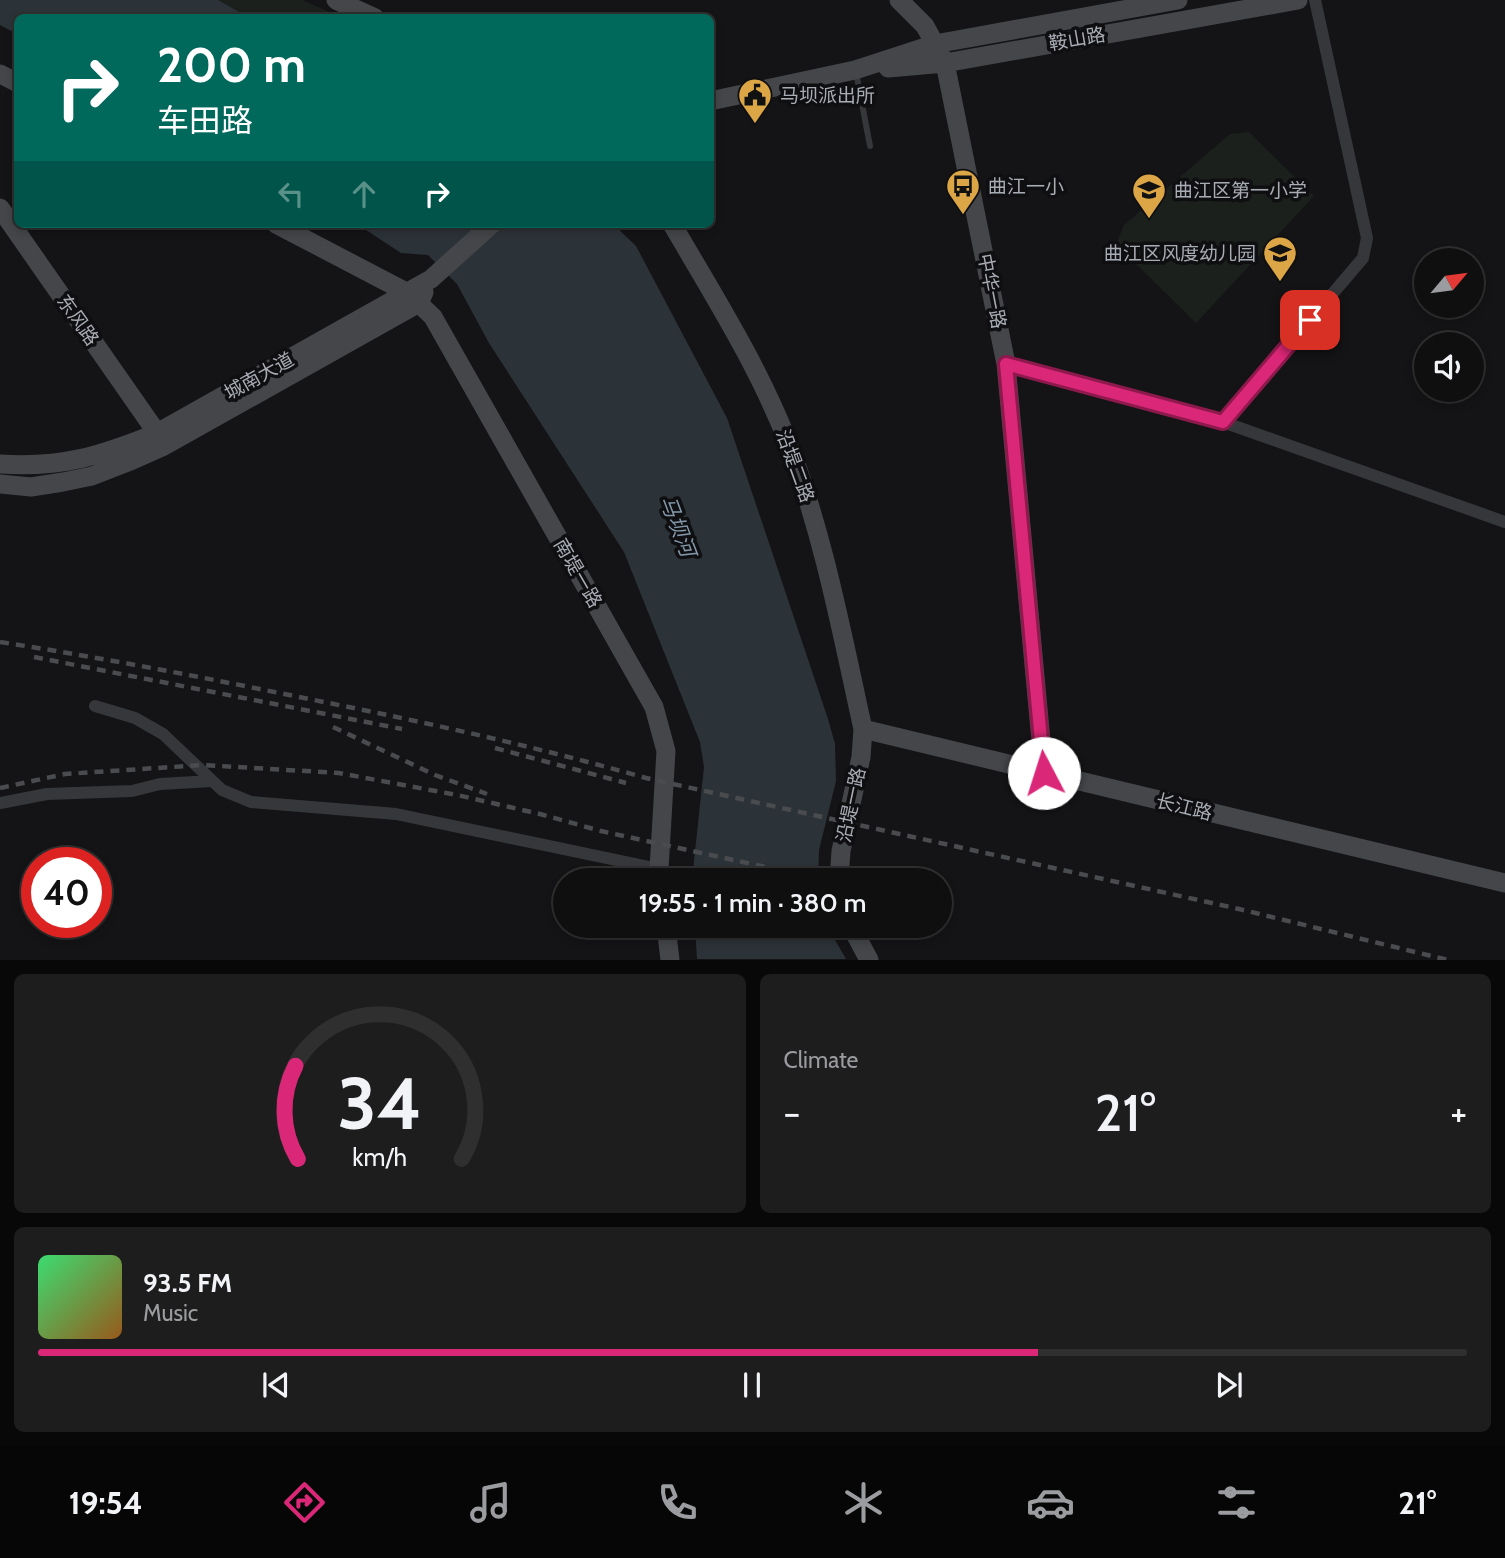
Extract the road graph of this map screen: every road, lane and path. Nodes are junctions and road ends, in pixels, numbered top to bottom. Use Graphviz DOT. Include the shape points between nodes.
graph roads {
  1 [pos="336,0"];
  2 [pos="899,0"];
  3 [pos="1178,0"];
  4 [pos="1298,0"];
  5 [pos="1315,0"];
  6 [pos="366,14"];
  7 [pos="935,44"];
  8 [pos="945,63"];
  9 [pos="855,70"];
  10 [pos="714,100"];
  11 [pos="870,146"];
  12 [pos="0,208"];
  13 [pos="283,228"];
  14 [pos="488,228"];
  15 [pos="674,228"];
  16 [pos="413,298"];
  17 [pos="1006,364"];
  18 [pos="1223,422"];
  19 [pos="157,433"];
  20 [pos="0,464"];
  21 [pos="0,484"];
  22 [pos="1505,522"];
  23 [pos="95,706"];
  24 [pos="863,729"];
  25 [pos="1044,773"];
  26 [pos="212,781"];
  27 [pos="0,803"];
  28 [pos="634,868"];
  29 [pos="660,868"];
  30 [pos="840,868"];
  31 [pos="1505,883"];
  32 [pos="667,938"];
  33 [pos="857,938"];
  34 [pos="670,960"];
  35 [pos="869,960"];
  1 -- 6 [label="main road"];
  2 -- 7 [label="main road, 中华一路" via="925,26"];
  3 -- 7 [label="main road, 鞍山路"];
  4 -- 8 [label="main road, 鞍山路"];
  5 -- 18 [label="street" via="1367,244 1363,258"];
  7 -- 8 [label="main road, 中华一路"];
  7 -- 9 [label="main road, 鞍山路"];
  8 -- 9 [label="main road, 鞍山路"];
  8 -- 17 [label="main road, 中华一路"];
  9 -- 10 [label="main road, 鞍山路"];
  9 -- 11 [label="lane"];
  12 -- 19 [label="main road, 东风路"];
  13 -- 16 [label="main road"];
  14 -- 16 [label="main road, 城南大道"];
  15 -- 24 [label="main road, 沿堤二路" via="748,356 789,445 821,546"];
  16 -- 19 [label="main road, 城南大道"];
  16 -- 21 [label="main road" via="164,446 92,476 31,487"];
  16 -- 29 [label="main road, 南堤一路" via="433,317 654,707 666,751"];
  17 -- 18 [label="street"];
  17 -- 25 [label="main road, 中华一路"];
  18 -- 22 [label="street"];
  19 -- 20 [label="main road, 城南大道" via="61,464"];
  23 -- 26 [label="street" via="135,718 163,734"];
  24 -- 25 [label="main road, 长江路"];
  24 -- 30 [label="main road, 沿堤一路"];
  25 -- 31 [label="main road, 长江路"];
  26 -- 27 [label="street" via="132,791 47,794"];
  26 -- 28 [label="street" via="251,802 396,814"];
  32 -- 34 [label="main road"];
  33 -- 35 [label="main road"];
}
